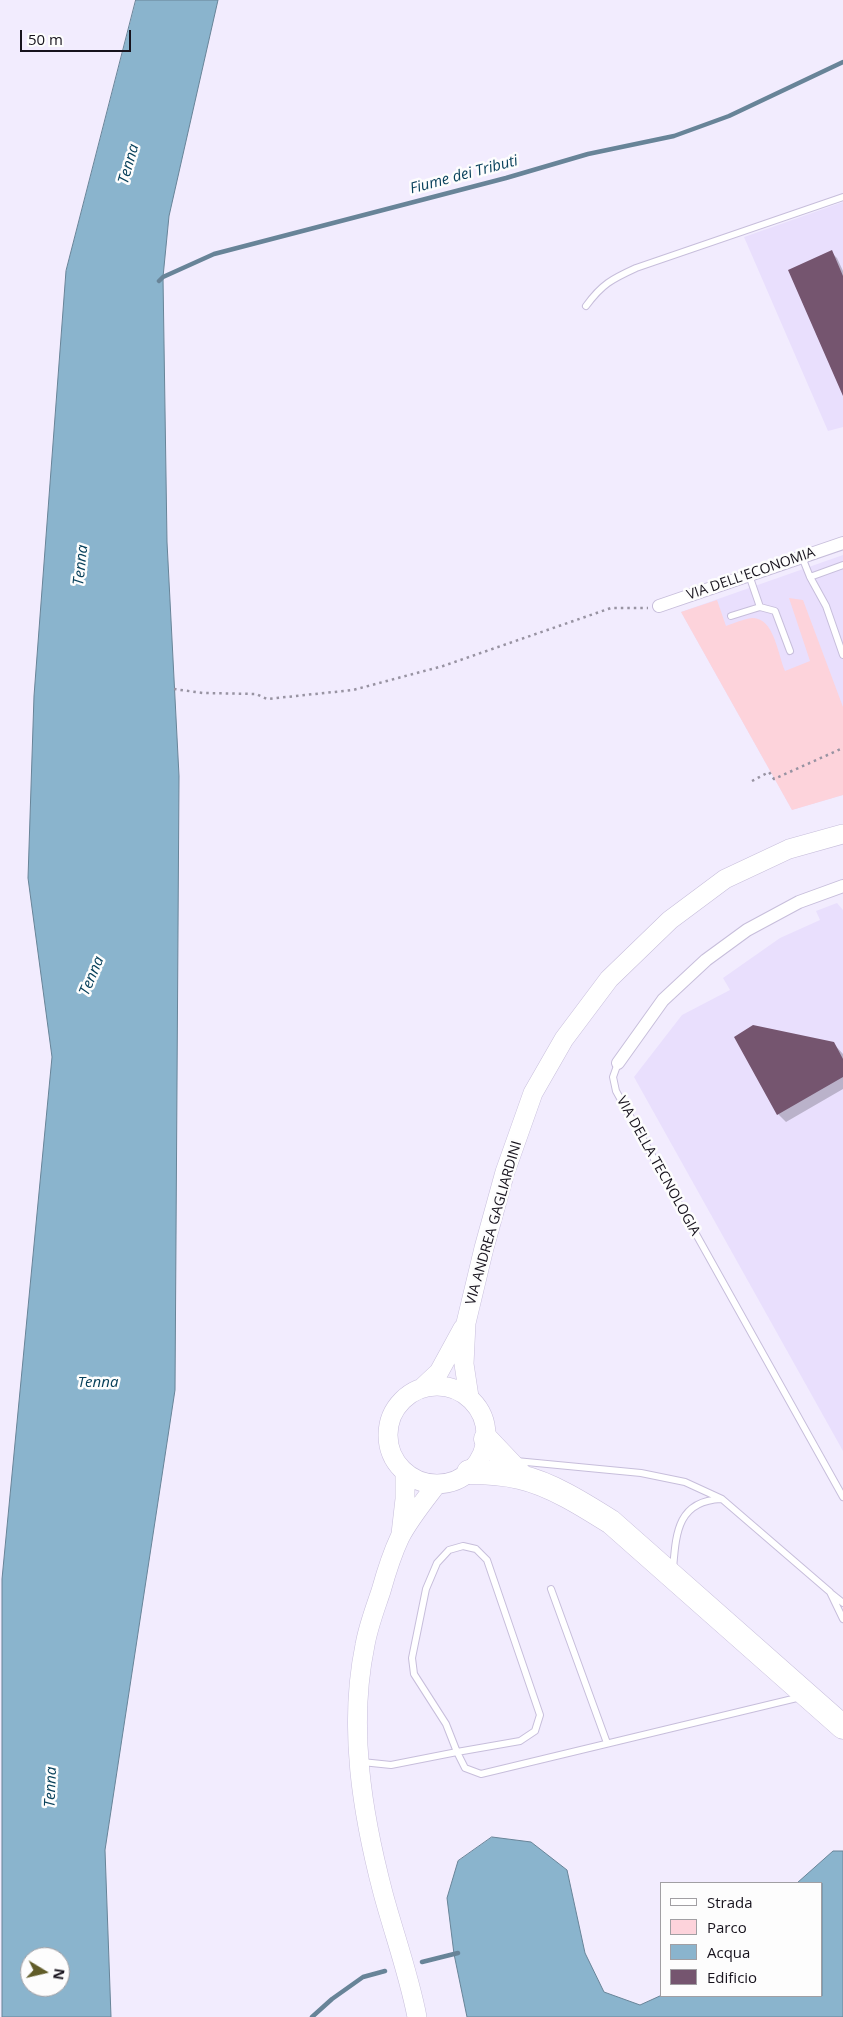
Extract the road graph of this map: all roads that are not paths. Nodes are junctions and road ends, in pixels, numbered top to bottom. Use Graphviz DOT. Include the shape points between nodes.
graph roads {
  1 [pos="843,197"];
  2 [pos="586,306"];
  3 [pos="843,543"];
  4 [pos="802,557"];
  5 [pos="843,565"];
  6 [pos="749,575"];
  7 [pos="810,576"];
  8 [pos="659,606"];
  9 [pos="760,607"];
  10 [pos="731,616"];
  11 [pos="790,651"];
  12 [pos="843,655"];
  13 [pos="843,834"];
  14 [pos="843,886"];
  15 [pos="618,1063"];
  16 [pos="466,1323"];
  17 [pos="423,1387"];
  18 [pos="469,1397"];
  19 [pos="486,1439"];
  20 [pos="504,1460"];
  21 [pos="470,1472"];
  22 [pos="405,1473"];
  23 [pos="522,1477"];
  24 [pos="437,1484"];
  25 [pos="843,1496"];
  26 [pos="722,1499"];
  27 [pos="400,1537"];
  28 [pos="672,1575"];
  29 [pos="550,1589"];
  30 [pos="830,1592"];
  31 [pos="843,1602"];
  32 [pos="843,1619"];
  33 [pos="808,1695"];
  34 [pos="843,1727"];
  35 [pos="607,1743"];
  36 [pos="457,1752"];
  37 [pos="358,1762"];
  38 [pos="418,2017"];
  1 -- 2 [label="lane" via="636,268 598,289"];
  3 -- 4 [label="street, VIA DELL'ECONOMIA"];
  4 -- 6 [label="street, VIA DELL'ECONOMIA"];
  4 -- 7 [label="lane"];
  5 -- 7 [label="lane"];
  6 -- 8 [label="street, VIA DELL'ECONOMIA"];
  6 -- 9 [label="lane"];
  7 -- 12 [label="lane" via="826,606"];
  9 -- 10 [label="lane"];
  9 -- 11 [label="lane" via="775,611"];
  13 -- 16 [label="main road, VIA ANDREA GAGLIARDINI" via="789,849 725,879 670,920 609,978 564,1039 533,1093 505,1172"];
  14 -- 15 [label="street, VIA DELLA TECNOLOGIA" via="799,902 747,930 706,960 663,1000"];
  15 -- 25 [label="lane, VIA DELLA TECNOLOGIA" via="613,1077 616,1091"];
  16 -- 17 [label="main road" via="439,1372"];
  16 -- 18 [label="main road" via="464,1364"];
  17 -- 18 [label="main road" via="447,1386"];
  17 -- 22 [label="main road" via="410,1393 390,1417 389,1447"];
  18 -- 19 [label="main road" via="480,1409"];
  19 -- 20 [label="highway"];
  19 -- 21 [label="main road" via="484,1452"];
  20 -- 23 [label="highway"];
  20 -- 26 [label="lane" via="642,1473 685,1482"];
  21 -- 23 [label="highway"];
  21 -- 24 [label="main road" via="460,1479"];
  22 -- 24 [label="main road"];
  22 -- 27 [label="main road"];
  23 -- 28 [label="highway" via="571,1498 611,1522"];
  24 -- 27 [label="main road"];
  26 -- 28 [label="lane" via="707,1500 684,1516 677,1534"];
  26 -- 30 [label="lane"];
  27 -- 37 [label="main road" via="364,1645 356,1726"];
  28 -- 33 [label="highway"];
  29 -- 35 [label="lane"];
  30 -- 31 [label="lane"];
  30 -- 32 [label="lane"];
  33 -- 34 [label="highway"];
  33 -- 35 [label="lane"];
  35 -- 36 [label="lane" via="481,1774 465,1768"];
  36 -- 36 [label="lane" via="520,1741 535,1730 540,1715 487,1560 476,1549 463,1546 449,1550 437,1563 426,1589 412,1658 414,1674 446,1724"];
  36 -- 37 [label="lane" via="391,1765"];
  37 -- 38 [label="main road" via="383,1892"];
}
